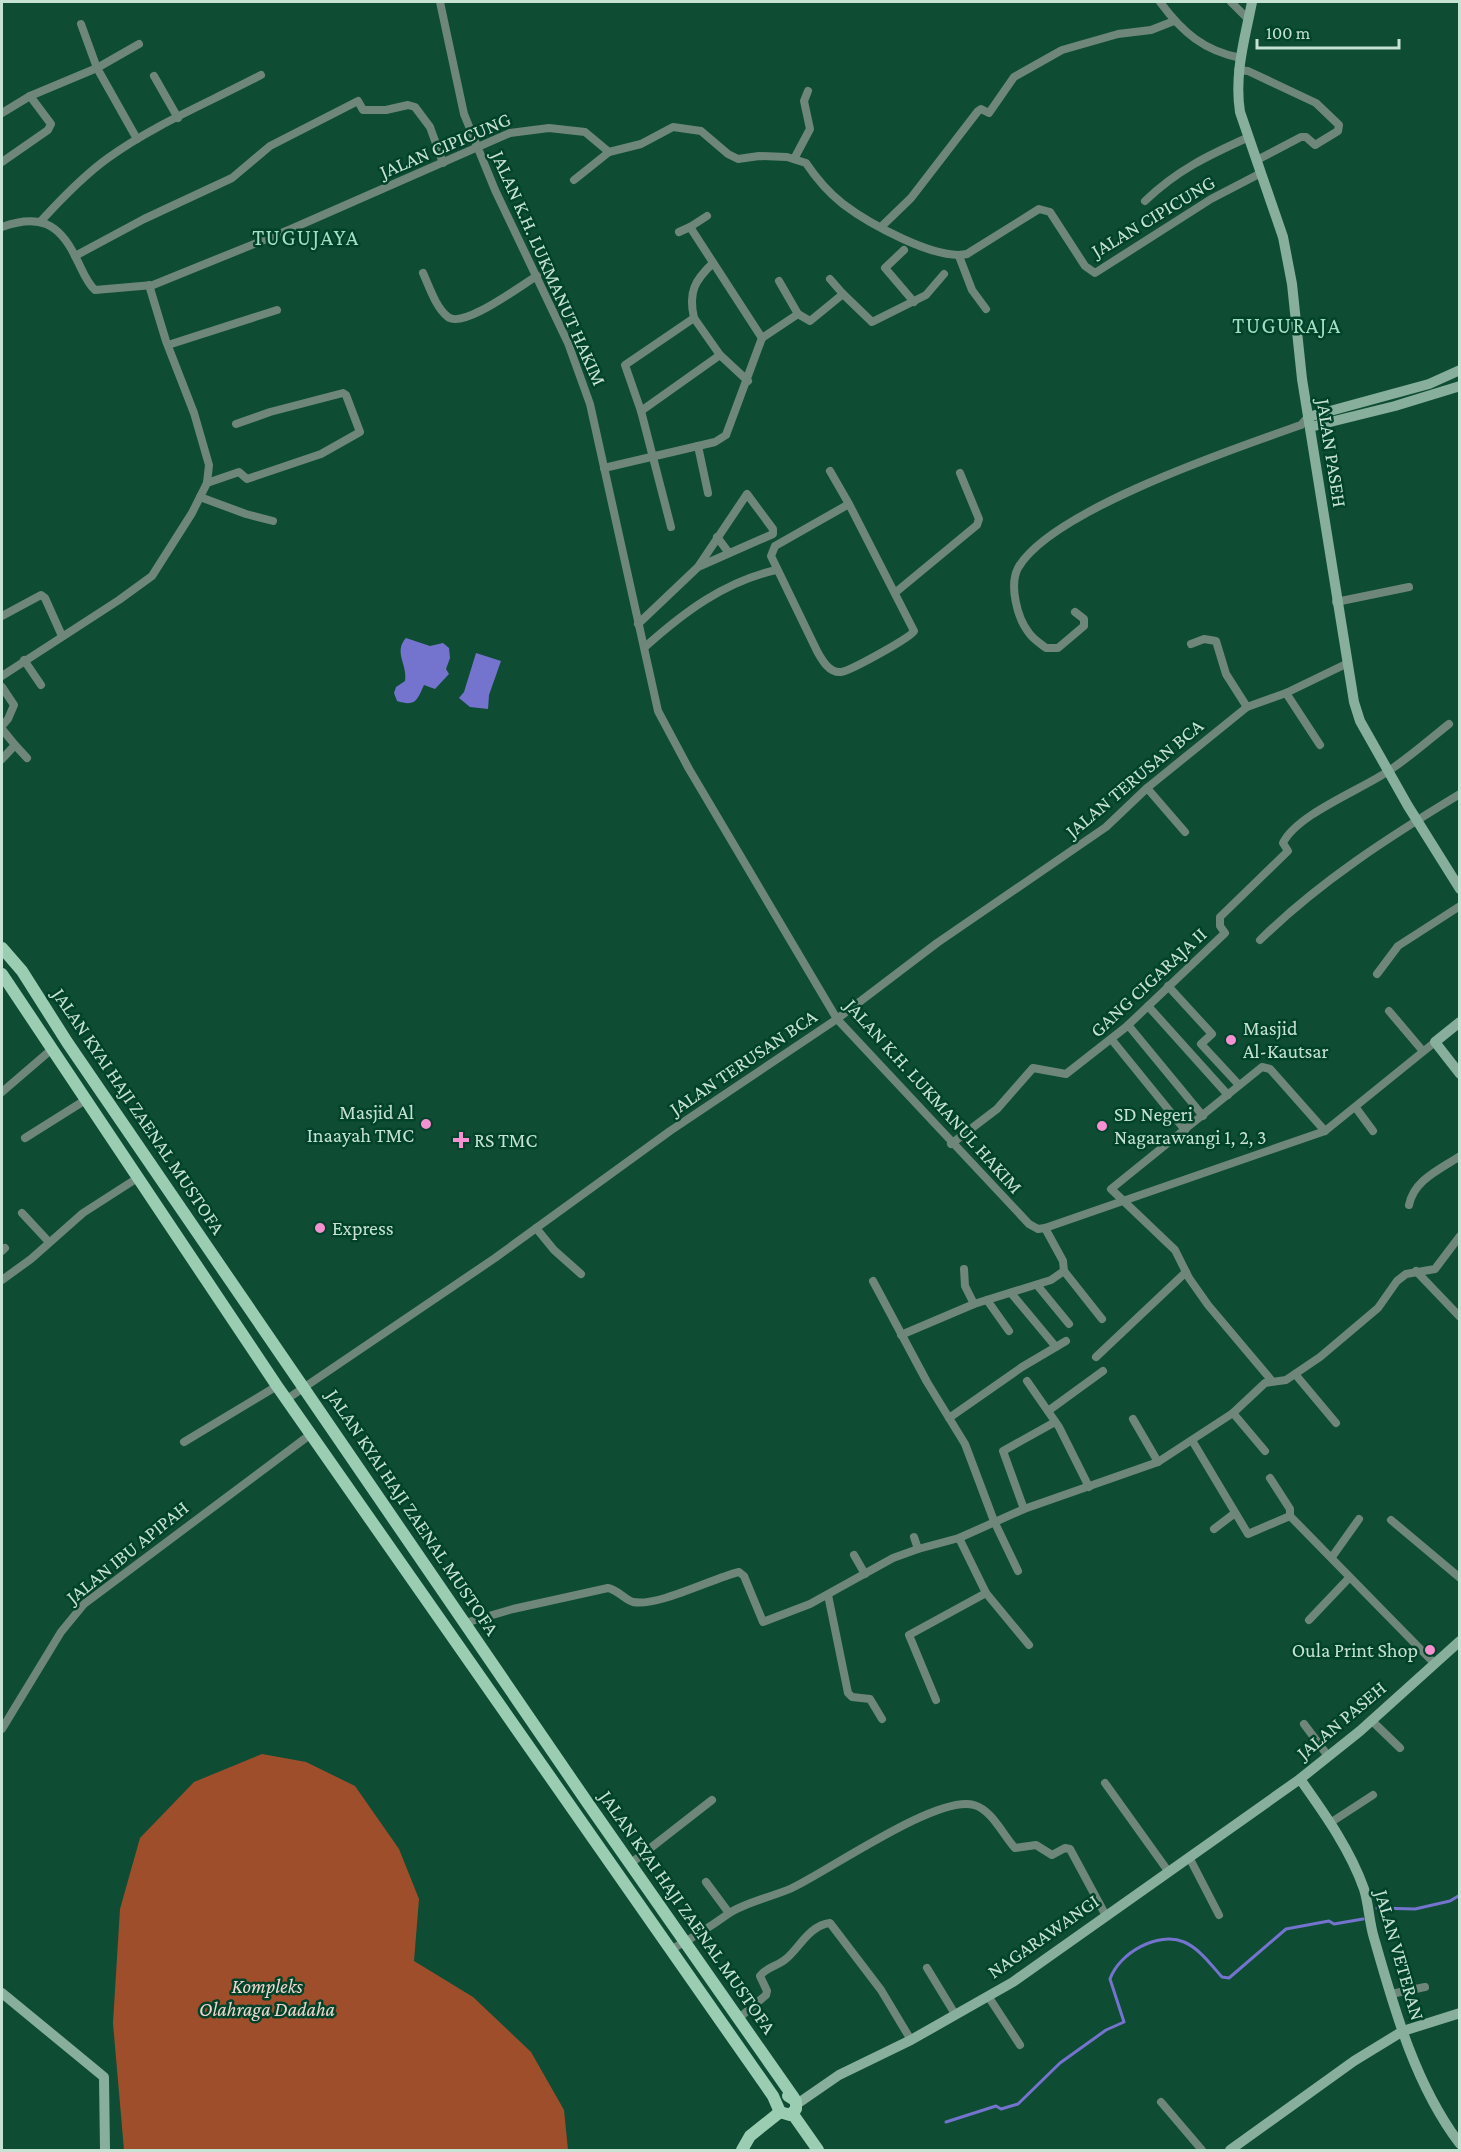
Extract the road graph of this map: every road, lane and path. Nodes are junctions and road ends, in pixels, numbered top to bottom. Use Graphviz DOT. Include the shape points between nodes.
graph roads {
  1 [pos="440,2"];
  2 [pos="1160,2"];
  3 [pos="1231,2"];
  4 [pos="1252,2"];
  5 [pos="1248,19"];
  6 [pos="1174,21"];
  7 [pos="81,24"];
  8 [pos="139,44"];
  9 [pos="1241,58"];
  10 [pos="97,68"];
  11 [pos="1238,70"];
  12 [pos="261,75"];
  13 [pos="154,76"];
  14 [pos="808,91"];
  15 [pos="30,96"];
  16 [pos="2,113"];
  17 [pos="178,118"];
  18 [pos="1249,137"];
  19 [pos="137,139"];
  20 [pos="478,147"];
  21 [pos="609,152"];
  22 [pos="794,159"];
  23 [pos="1257,160"];
  24 [pos="2,162"];
  25 [pos="443,164"];
  26 [pos="1261,173"];
  27 [pos="574,180"];
  28 [pos="1144,201"];
  29 [pos="707,216"];
  30 [pos="41,221"];
  31 [pos="2,227"];
  32 [pos="690,227"];
  33 [pos="881,227"];
  34 [pos="679,232"];
  35 [pos="904,250"];
  36 [pos="75,256"];
  37 [pos="958,256"];
  38 [pos="713,262"];
  39 [pos="423,273"];
  40 [pos="944,274"];
  41 [pos="537,276"];
  42 [pos="830,279"];
  43 [pos="779,281"];
  44 [pos="149,285"];
  45 [pos="843,294"];
  46 [pos="914,302"];
  47 [pos="986,309"];
  48 [pos="278,310"];
  49 [pos="798,314"];
  50 [pos="694,318"];
  51 [pos="762,338"];
  52 [pos="168,345"];
  53 [pos="720,355"];
  54 [pos="1460,370"];
  55 [pos="748,381"];
  56 [pos="1460,386"];
  57 [pos="642,411"];
  58 [pos="1306,423"];
  59 [pos="236,424"];
  60 [pos="698,446"];
  61 [pos="652,456"];
  62 [pos="604,468"];
  63 [pos="830,471"];
  64 [pos="960,473"];
  65 [pos="207,483"];
  66 [pos="708,493"];
  67 [pos="200,497"];
  68 [pos="849,504"];
  69 [pos="615,508"];
  70 [pos="273,521"];
  71 [pos="671,527"];
  72 [pos="717,537"];
  73 [pos="729,553"];
  74 [pos="698,567"];
  75 [pos="776,570"];
  76 [pos="1409,587"];
  77 [pos="896,592"];
  78 [pos="1336,602"];
  79 [pos="1075,612"];
  80 [pos="2,616"];
  81 [pos="638,624"];
  82 [pos="62,636"];
  83 [pos="1191,644"];
  84 [pos="645,647"];
  85 [pos="24,660"];
  86 [pos="1346,664"];
  87 [pos="2,676"];
  88 [pos="41,685"];
  89 [pos="2,687"];
  90 [pos="1286,693"];
  91 [pos="1247,707"];
  92 [pos="1449,724"];
  93 [pos="2,727"];
  94 [pos="15,745"];
  95 [pos="1320,745"];
  96 [pos="27,758"];
  97 [pos="2,759"];
  98 [pos="1389,771"];
  99 [pos="1147,788"];
  100 [pos="1460,794"];
  101 [pos="1416,820"];
  102 [pos="1185,832"];
  103 [pos="1460,890"];
  104 [pos="1460,906"];
  105 [pos="1260,940"];
  106 [pos="2,948"];
  107 [pos="2,974"];
  108 [pos="1377,974"];
  109 [pos="1167,987"];
  110 [pos="33,989"];
  111 [pos="16,996"];
  112 [pos="1148,1006"];
  113 [pos="1389,1011"];
  114 [pos="837,1019"];
  115 [pos="1460,1022"];
  116 [pos="1128,1025"];
  117 [pos="1112,1040"];
  118 [pos="1435,1042"];
  119 [pos="52,1049"];
  120 [pos="1422,1050"];
  121 [pos="1460,1074"];
  122 [pos="1239,1085"];
  123 [pos="2,1092"];
  124 [pos="1228,1095"];
  125 [pos="87,1099"];
  126 [pos="1356,1108"];
  127 [pos="1203,1116"];
  128 [pos="1185,1130"];
  129 [pos="1325,1131"];
  130 [pos="1373,1131"];
  131 [pos="25,1138"];
  132 [pos="951,1144"];
  133 [pos="144,1154"];
  134 [pos="1460,1156"];
  135 [pos="129,1163"];
  136 [pos="139,1177"];
  137 [pos="1124,1201"];
  138 [pos="1409,1205"];
  139 [pos="22,1213"];
  140 [pos="536,1228"];
  141 [pos="1045,1228"];
  142 [pos="201,1237"];
  143 [pos="1458,1240"];
  144 [pos="48,1241"];
  145 [pos="186,1245"];
  146 [pos="963,1269"];
  147 [pos="1064,1271"];
  148 [pos="1416,1271"];
  149 [pos="1186,1272"];
  150 [pos="581,1274"];
  151 [pos="2,1280"];
  152 [pos="873,1281"];
  153 [pos="1037,1285"];
  154 [pos="1011,1293"];
  155 [pos="987,1300"];
  156 [pos="974,1304"];
  157 [pos="1460,1317"];
  158 [pos="1102,1319"];
  159 [pos="1069,1324"];
  160 [pos="1010,1331"];
  161 [pos="901,1335"];
  162 [pos="1066,1341"];
  163 [pos="1056,1347"];
  164 [pos="1096,1357"];
  165 [pos="1102,1371"];
  166 [pos="1295,1374"];
  167 [pos="1027,1381"];
  168 [pos="1272,1381"];
  169 [pos="277,1386"];
  170 [pos="305,1389"];
  171 [pos="288,1399"];
  172 [pos="1048,1411"];
  173 [pos="1233,1413"];
  174 [pos="949,1418"];
  175 [pos="1133,1419"];
  176 [pos="1055,1422"];
  177 [pos="1336,1423"];
  178 [pos="310,1434"];
  179 [pos="184,1442"];
  180 [pos="1193,1442"];
  181 [pos="1265,1451"];
  182 [pos="1158,1462"];
  183 [pos="1270,1478"];
  184 [pos="1089,1486"];
  185 [pos="386,1509"];
  186 [pos="1024,1509"];
  187 [pos="1235,1512"];
  188 [pos="1290,1516"];
  189 [pos="371,1518"];
  190 [pos="1359,1519"];
  191 [pos="1391,1520"];
  192 [pos="994,1521"];
  193 [pos="1214,1529"];
  194 [pos="914,1537"];
  195 [pos="959,1538"];
  196 [pos="918,1549"];
  197 [pos="854,1555"];
  198 [pos="1332,1557"];
  199 [pos="1018,1572"];
  200 [pos="865,1574"];
  201 [pos="1349,1578"];
  202 [pos="1460,1578"];
  203 [pos="986,1593"];
  204 [pos="828,1595"];
  205 [pos="1309,1620"];
  206 [pos="465,1623"];
  207 [pos="1460,1641"];
  208 [pos="1029,1645"];
  209 [pos="491,1661"];
  210 [pos="1435,1664"];
  211 [pos="475,1669"];
  212 [pos="936,1700"];
  213 [pos="882,1719"];
  214 [pos="1371,1720"];
  215 [pos="1304,1724"];
  216 [pos="2,1729"];
  217 [pos="1400,1748"];
  218 [pos="1328,1756"];
  219 [pos="1300,1779"];
  220 [pos="1105,1783"];
  221 [pos="1373,1795"];
  222 [pos="712,1800"];
  223 [pos="587,1802"];
  224 [pos="572,1811"];
  225 [pos="1330,1823"];
  226 [pos="1188,1857"];
  227 [pos="630,1864"];
  228 [pos="1168,1871"];
  229 [pos="706,1882"];
  230 [pos="729,1913"];
  231 [pos="1105,1914"];
  232 [pos="1219,1915"];
  233 [pos="686,1942"];
  234 [pos="670,1950"];
  235 [pos="927,1968"];
  236 [pos="1425,1987"];
  237 [pos="2,1993"];
  238 [pos="1391,1994"];
  239 [pos="988,1996"];
  240 [pos="1460,2013"];
  241 [pos="956,2014"];
  242 [pos="739,2018"];
  243 [pos="1403,2031"];
  244 [pos="911,2040"];
  245 [pos="1020,2045"];
  246 [pos="1161,2102"];
  247 [pos="788,2106"];
  248 [pos="1460,2144"];
  249 [pos="105,2151"];
  250 [pos="742,2151"];
  251 [pos="818,2151"];
  252 [pos="1202,2151"];
  253 [pos="1230,2151"];
  1 -- 20 [label="street" via="464,114"];
  2 -- 6 [label="street"];
  3 -- 5 [label="street"];
  4 -- 5 [label="street, JALAN PASEH"];
  5 -- 9 [label="street, JALAN PASEH"];
  6 -- 9 [label="street" via="1190,38 1219,54"];
  6 -- 33 [label="street" via="1151,30 1086,41 1019,73 989,113 978,111 911,198"];
  7 -- 10 [label="street"];
  8 -- 10 [label="street"];
  9 -- 11 [label="street, JALAN PASEH"];
  10 -- 15 [label="street"];
  10 -- 19 [label="street"];
  11 -- 18 [label="street, JALAN PASEH" via="1240,112"];
  11 -- 23 [label="street" via="1316,103 1339,125 1338,131 1315,145 1302,137"];
  12 -- 17 [label="street"];
  13 -- 17 [label="street"];
  14 -- 22 [label="street" via="804,101 810,129"];
  15 -- 16 [label="street"];
  15 -- 24 [label="street" via="50,128"];
  17 -- 19 [label="street"];
  18 -- 23 [label="street, JALAN PASEH"];
  18 -- 28 [label="street" via="1194,161"];
  19 -- 30 [label="street" via="106,159"];
  20 -- 21 [label="street, JALAN CIPICUNG" via="510,133 549,128 585,132"];
  20 -- 25 [label="street, JALAN CIPICUNG"];
  20 -- 41 [label="street, JALAN K.H. LUKMANUT HAKIM"];
  21 -- 22 [label="street" via="641,144 673,127 701,131 738,159"];
  21 -- 27 [label="street"];
  22 -- 33 [label="street" via="806,163 844,204"];
  23 -- 26 [label="street, JALAN PASEH"];
  25 -- 36 [label="street" via="430,126 415,108 408,105 363,110 358,101 270,146 232,178"];
  25 -- 44 [label="street, JALAN CIPICUNG"];
  26 -- 37 [label="street, JALAN CIPICUNG" via="1211,199 1095,273 1085,266 1050,212 1039,209 976,250"];
  26 -- 58 [label="street, JALAN PASEH" via="1283,237 1290,275"];
  29 -- 32 [label="street"];
  30 -- 31 [label="street" via="32,219"];
  30 -- 36 [label="street, JALAN CIPICUNG" via="63,238"];
  32 -- 34 [label="street"];
  32 -- 38 [label="street"];
  33 -- 37 [label="street"];
  35 -- 46 [label="street" via="885,268"];
  36 -- 44 [label="street, JALAN CIPICUNG" via="94,289"];
  37 -- 47 [label="street" via="972,290"];
  38 -- 50 [label="street" via="693,286"];
  38 -- 51 [label="street"];
  39 -- 41 [label="street" via="444,313 459,321"];
  40 -- 46 [label="street" via="932,291"];
  41 -- 62 [label="street, JALAN K.H. LUKMANUT HAKIM" via="591,404"];
  42 -- 45 [label="street"];
  43 -- 49 [label="street"];
  44 -- 52 [label="street"];
  45 -- 46 [label="street" via="872,321"];
  45 -- 49 [label="street" via="810,321"];
  48 -- 52 [label="street"];
  49 -- 51 [label="street"];
  50 -- 53 [label="street"];
  50 -- 57 [label="street" via="626,363"];
  51 -- 55 [label="street"];
  52 -- 65 [label="street" via="209,465"];
  53 -- 55 [label="street"];
  53 -- 57 [label="street"];
  54 -- 58 [label="street" via="1429,384"];
  55 -- 60 [label="street" via="726,435"];
  56 -- 58 [label="street" via="1395,406"];
  57 -- 61 [label="street"];
  58 -- 78 [label="street, JALAN PASEH"];
  58 -- 79 [label="street" via="1165,475 1040,543 1019,567 1014,580 1017,607 1028,633 1046,648 1058,648 1084,626 1084,619"];
  59 -- 65 [label="street" via="343,393 360,432 321,454 247,479 239,472"];
  60 -- 61 [label="street"];
  60 -- 66 [label="street"];
  61 -- 62 [label="street"];
  61 -- 71 [label="street"];
  62 -- 69 [label="street, JALAN K.H. LUKMANUT HAKIM"];
  63 -- 68 [label="street"];
  64 -- 77 [label="street" via="979,519 977,525"];
  65 -- 67 [label="street"];
  67 -- 70 [label="street"];
  67 -- 82 [label="street" via="154,572"];
  68 -- 75 [label="street" via="775,546 771,556"];
  68 -- 77 [label="street"];
  69 -- 81 [label="street, JALAN K.H. LUKMANUL HAKIM"];
  72 -- 73 [label="street"];
  72 -- 73 [label="street" via="747,494 773,534"];
  72 -- 74 [label="street"];
  73 -- 74 [label="street"];
  74 -- 81 [label="street"];
  75 -- 77 [label="street" via="817,651 825,664 837,672 913,634 914,627"];
  75 -- 84 [label="street" via="735,583 704,599"];
  76 -- 78 [label="street"];
  78 -- 86 [label="street, JALAN PASEH"];
  80 -- 82 [label="street" via="41,595"];
  81 -- 84 [label="street, JALAN K.H. LUKMANUL HAKIM"];
  82 -- 85 [label="street"];
  83 -- 91 [label="street" via="1210,638 1216,641 1226,674"];
  84 -- 114 [label="street, JALAN K.H. LUKMANUL HAKIM" via="658,711"];
  85 -- 87 [label="street"];
  85 -- 88 [label="street"];
  86 -- 90 [label="street, JALAN TERUSAN BCA"];
  86 -- 98 [label="street, JALAN PASEH" via="1360,721"];
  89 -- 93 [label="street" via="14,705"];
  90 -- 91 [label="street, JALAN TERUSAN BCA"];
  90 -- 95 [label="street"];
  91 -- 99 [label="street, JALAN TERUSAN BCA"];
  92 -- 98 [label="street"];
  93 -- 94 [label="street"];
  94 -- 96 [label="street"];
  94 -- 97 [label="street"];
  98 -- 101 [label="street, JALAN PASEH"];
  98 -- 109 [label="street, GANG CIGARAJA II" via="1288,834 1283,843 1288,851 1220,917 1225,933"];
  99 -- 102 [label="street"];
  99 -- 114 [label="street, JALAN TERUSAN BCA" via="1106,827 937,943"];
  100 -- 101 [label="street"];
  101 -- 103 [label="street, JALAN PASEH"];
  101 -- 105 [label="street" via="1314,891"];
  104 -- 108 [label="street" via="1398,946"];
  106 -- 110 [label="main road, JALAN KYAI HAJI ZAENAL MUSTOFA"];
  107 -- 111 [label="main road, JALAN KYAI HAJI ZAENAL MUSTOFA"];
  109 -- 112 [label="street, GANG CIGARAJA II"];
  109 -- 122 [label="street" via="1212,1034 1202,1044"];
  110 -- 111 [label="main road"];
  110 -- 133 [label="main road, JALAN KYAI HAJI ZAENAL MUSTOFA"];
  111 -- 119 [label="main road, JALAN KYAI HAJI ZAENAL MUSTOFA"];
  112 -- 116 [label="street, GANG CIGARAJA II"];
  112 -- 124 [label="street"];
  113 -- 120 [label="street"];
  114 -- 132 [label="street, JALAN K.H. LUKMANUL HAKIM"];
  114 -- 140 [label="street, JALAN TERUSAN BCA" via="670,1131"];
  115 -- 118 [label="street"];
  116 -- 117 [label="street, GANG CIGARAJA II"];
  116 -- 127 [label="street"];
  117 -- 128 [label="street"];
  117 -- 132 [label="street, GANG CIGARAJA II" via="1066,1074 1041,1068 1028,1072 997,1109"];
  118 -- 120 [label="street"];
  118 -- 121 [label="street"];
  119 -- 123 [label="street"];
  119 -- 125 [label="main road, JALAN KYAI HAJI ZAENAL MUSTOFA"];
  120 -- 126 [label="street"];
  122 -- 124 [label="street"];
  122 -- 129 [label="street" via="1266,1066"];
  124 -- 127 [label="street"];
  125 -- 131 [label="street"];
  125 -- 135 [label="main road, JALAN KYAI HAJI ZAENAL MUSTOFA"];
  126 -- 129 [label="street"];
  126 -- 130 [label="street"];
  127 -- 128 [label="street"];
  128 -- 137 [label="street" via="1111,1189"];
  129 -- 137 [label="street"];
  132 -- 141 [label="street, JALAN K.H. LUKMANUL HAKIM" via="1029,1224"];
  133 -- 135 [label="main road"];
  133 -- 142 [label="main road, JALAN KYAI HAJI ZAENAL MUSTOFA"];
  134 -- 138 [label="street" via="1418,1185"];
  135 -- 136 [label="main road, JALAN KYAI HAJI ZAENAL MUSTOFA"];
  136 -- 144 [label="street" via="83,1212"];
  136 -- 145 [label="main road, JALAN KYAI HAJI ZAENAL MUSTOFA"];
  137 -- 141 [label="street"];
  137 -- 149 [label="street" via="1175,1250"];
  139 -- 144 [label="street"];
  140 -- 150 [label="street"];
  140 -- 170 [label="street, JALAN TERUSAN BCA"];
  141 -- 147 [label="street" via="1063,1261"];
  142 -- 145 [label="main road"];
  142 -- 170 [label="main road, JALAN KYAI HAJI ZAENAL MUSTOFA"];
  143 -- 148 [label="street" via="1434,1269"];
  144 -- 151 [label="street"];
  145 -- 169 [label="main road, JALAN KYAI HAJI ZAENAL MUSTOFA"];
  146 -- 156 [label="street" via="964,1286"];
  147 -- 153 [label="street"];
  147 -- 158 [label="street"];
  148 -- 157 [label="street"];
  148 -- 166 [label="street" via="1398,1281 1378,1308"];
  149 -- 164 [label="street"];
  149 -- 168 [label="street" via="1208,1305"];
  152 -- 161 [label="street"];
  153 -- 154 [label="street"];
  153 -- 159 [label="street"];
  154 -- 155 [label="street"];
  154 -- 163 [label="street"];
  155 -- 156 [label="street"];
  155 -- 160 [label="street"];
  156 -- 161 [label="street"];
  161 -- 174 [label="street"];
  162 -- 163 [label="street"];
  163 -- 174 [label="street"];
  165 -- 172 [label="street"];
  166 -- 168 [label="street" via="1286,1380"];
  166 -- 177 [label="street"];
  167 -- 172 [label="street"];
  168 -- 173 [label="street"];
  169 -- 171 [label="main road, JALAN KYAI HAJI ZAENAL MUSTOFA"];
  169 -- 179 [label="street"];
  170 -- 171 [label="street, JALAN TERUSAN BCA"];
  170 -- 185 [label="main road, JALAN KYAI HAJI ZAENAL MUSTOFA"];
  171 -- 178 [label="main road, JALAN KYAI HAJI ZAENAL MUSTOFA"];
  172 -- 176 [label="street"];
  173 -- 180 [label="street"];
  173 -- 181 [label="street"];
  174 -- 192 [label="street" via="975,1466"];
  175 -- 182 [label="street"];
  176 -- 184 [label="street"];
  176 -- 186 [label="street" via="1003,1451"];
  178 -- 189 [label="main road, JALAN KYAI HAJI ZAENAL MUSTOFA"];
  178 -- 216 [label="street, JALAN IBU APIPAH" via="84,1604 67,1624"];
  180 -- 182 [label="street"];
  180 -- 187 [label="street"];
  182 -- 184 [label="street"];
  183 -- 188 [label="street" via="1290,1509"];
  184 -- 186 [label="street"];
  185 -- 189 [label="main road"];
  185 -- 206 [label="main road, JALAN KYAI HAJI ZAENAL MUSTOFA"];
  186 -- 192 [label="street"];
  187 -- 188 [label="street" via="1251,1534"];
  187 -- 193 [label="street"];
  188 -- 198 [label="street"];
  189 -- 211 [label="main road, JALAN KYAI HAJI ZAENAL MUSTOFA"];
  190 -- 198 [label="street"];
  191 -- 202 [label="street"];
  192 -- 195 [label="street"];
  192 -- 199 [label="street"];
  194 -- 196 [label="street"];
  195 -- 196 [label="street"];
  195 -- 203 [label="street"];
  196 -- 200 [label="street"];
  197 -- 200 [label="street"];
  198 -- 201 [label="street"];
  200 -- 204 [label="street"];
  201 -- 205 [label="street"];
  201 -- 210 [label="street"];
  203 -- 208 [label="street"];
  203 -- 212 [label="street" via="909,1635"];
  204 -- 206 [label="street" via="763,1622 757,1602 739,1572 660,1598 635,1602 608,1588"];
  204 -- 213 [label="street" via="848,1693 870,1699"];
  206 -- 209 [label="main road, JALAN KYAI HAJI ZAENAL MUSTOFA"];
  207 -- 210 [label="street, JALAN PASEH"];
  209 -- 211 [label="main road"];
  209 -- 223 [label="main road, JALAN KYAI HAJI ZAENAL MUSTOFA"];
  210 -- 214 [label="street, JALAN PASEH"];
  211 -- 224 [label="main road, JALAN KYAI HAJI ZAENAL MUSTOFA"];
  214 -- 217 [label="street"];
  214 -- 218 [label="street, JALAN PASEH"];
  215 -- 218 [label="street"];
  218 -- 219 [label="street, JALAN PASEH"];
  219 -- 225 [label="street, JALAN VETERAN"];
  219 -- 226 [label="street, NAGARAWANGI"];
  220 -- 228 [label="street"];
  221 -- 225 [label="street"];
  222 -- 227 [label="street"];
  223 -- 224 [label="main road"];
  223 -- 227 [label="main road, JALAN KYAI HAJI ZAENAL MUSTOFA"];
  224 -- 234 [label="main road, JALAN KYAI HAJI ZAENAL MUSTOFA"];
  225 -- 238 [label="street, JALAN VETERAN" via="1364,1891"];
  226 -- 228 [label="street, NAGARAWANGI"];
  226 -- 232 [label="street"];
  227 -- 233 [label="main road, JALAN KYAI HAJI ZAENAL MUSTOFA"];
  228 -- 231 [label="street, NAGARAWANGI"];
  229 -- 230 [label="street"];
  230 -- 231 [label="street" via="825,1872 922,1816 948,1806 972,1804 984,1811 1015,1848 1036,1845 1054,1855 1070,1849"];
  230 -- 233 [label="street"];
  231 -- 239 [label="street, NAGARAWANGI"];
  233 -- 234 [label="street"];
  233 -- 242 [label="main road, JALAN KYAI HAJI ZAENAL MUSTOFA"];
  234 -- 247 [label="main road, JALAN KYAI HAJI ZAENAL MUSTOFA"];
  235 -- 241 [label="street"];
  236 -- 238 [label="street"];
  237 -- 249 [label="street" via="104,2077"];
  238 -- 243 [label="street, JALAN VETERAN"];
  239 -- 241 [label="street, NAGARAWANGI"];
  239 -- 245 [label="street"];
  240 -- 243 [label="street"];
  241 -- 244 [label="street, NAGARAWANGI"];
  242 -- 244 [label="street" via="766,1995 760,1976 763,1972 788,1958 799,1942 830,1923 885,1997"];
  242 -- 247 [label="main road, JALAN KYAI HAJI ZAENAL MUSTOFA"];
  243 -- 248 [label="street, JALAN VETERAN" via="1433,2104"];
  243 -- 253 [label="street" via="1354,2061"];
  244 -- 247 [label="street, NAGARAWANGI" via="839,2075"];
  246 -- 252 [label="street"];
  247 -- 250 [label="main road" via="750,2136"];
  247 -- 251 [label="main road, JALAN KYAI HAJI ZAENAL MUSTOFA"];
}
